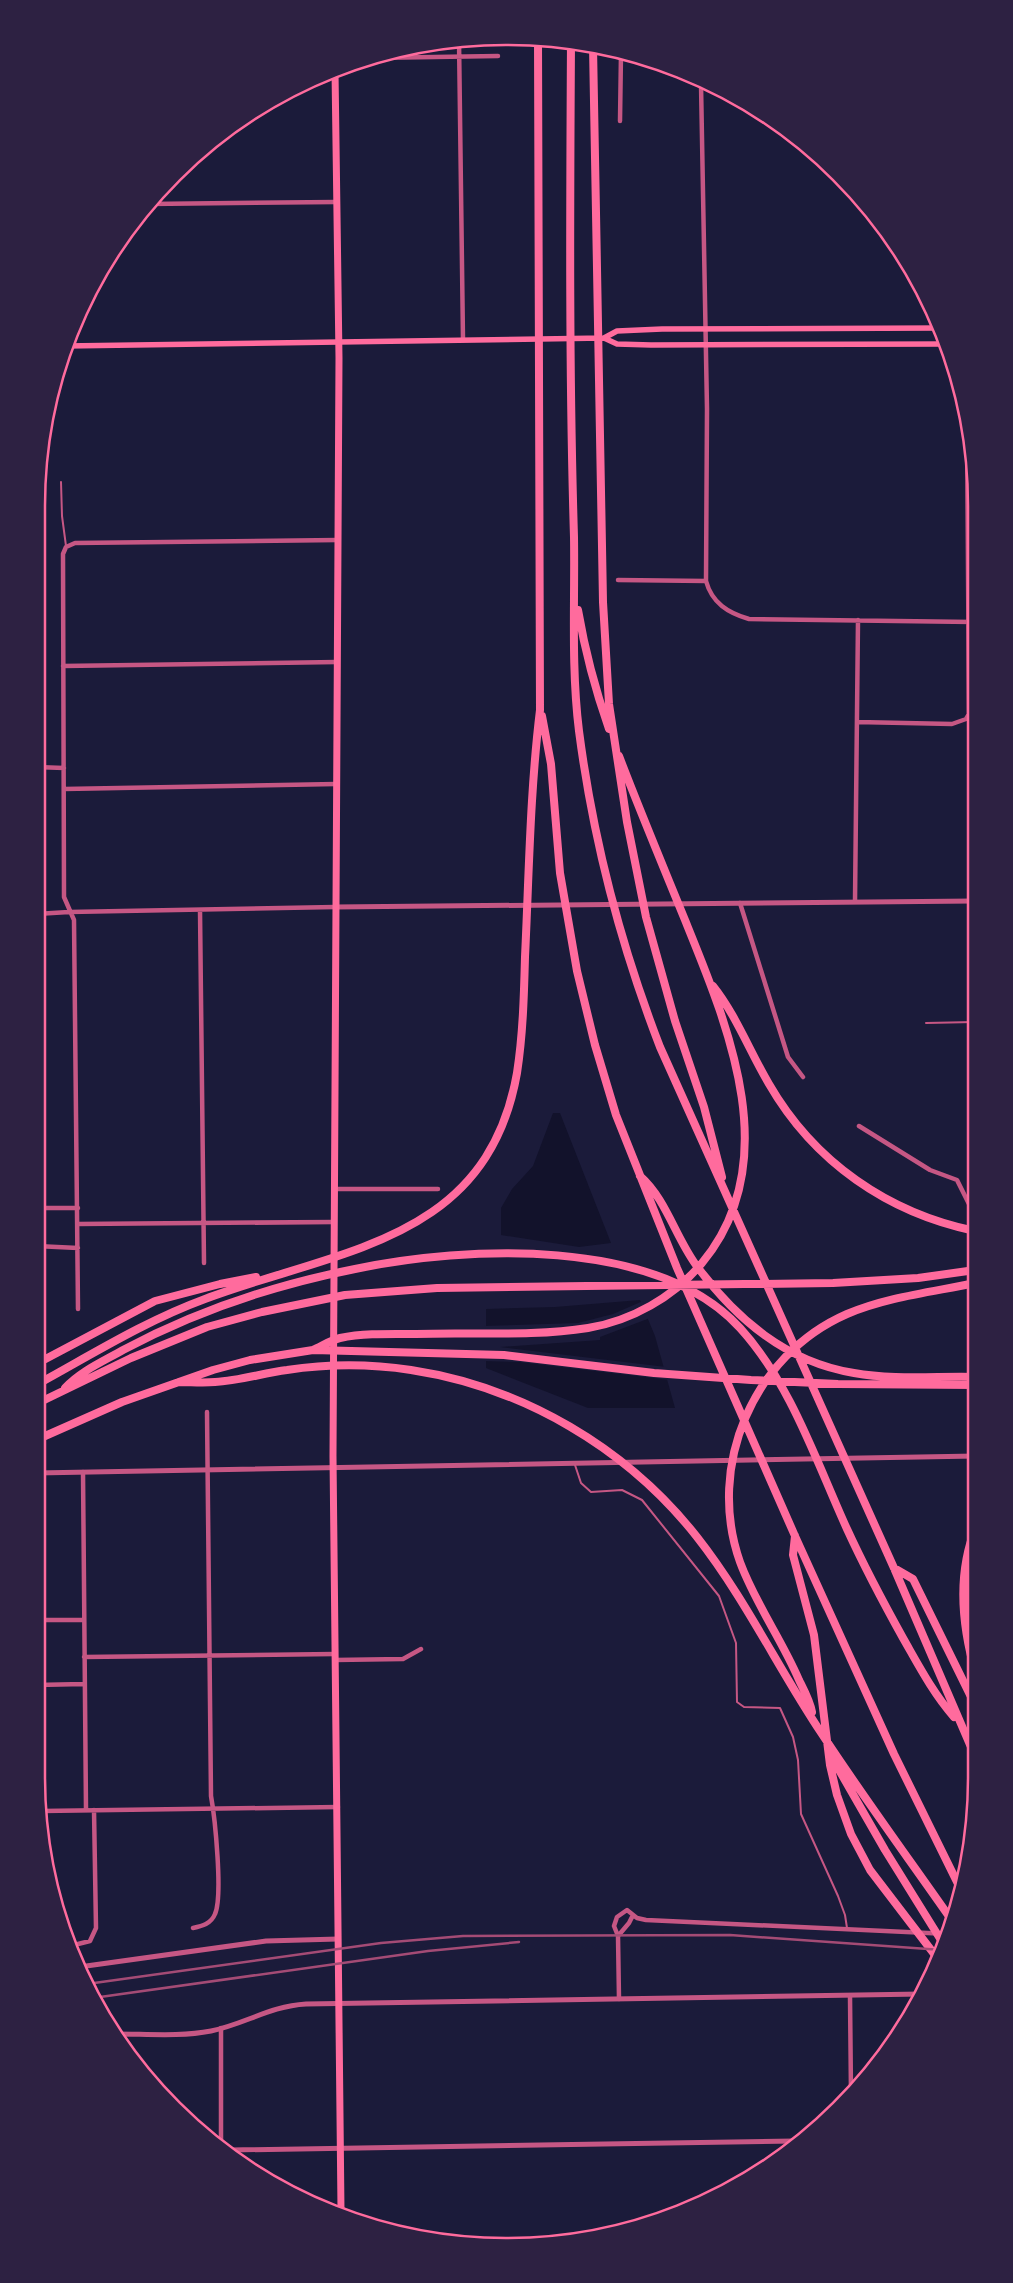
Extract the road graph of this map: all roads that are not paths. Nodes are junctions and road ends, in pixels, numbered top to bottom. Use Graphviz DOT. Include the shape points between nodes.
graph roads {
  1 [pos="538,46"];
  2 [pos="459,48"];
  3 [pos="571,50"];
  4 [pos="593,53"];
  5 [pos="459,56"];
  6 [pos="498,56"];
  7 [pos="402,57"];
  8 [pos="621,60"];
  9 [pos="335,78"];
  10 [pos="701,88"];
  11 [pos="620,122"];
  12 [pos="336,202"];
  13 [pos="158,204"];
  14 [pos="932,328"];
  15 [pos="706,329"];
  16 [pos="604,338"];
  17 [pos="462,340"];
  18 [pos="339,342"];
  19 [pos="939,344"];
  20 [pos="74,346"];
  21 [pos="705,346"];
  22 [pos="61,482"];
  23 [pos="338,540"];
  24 [pos="66,547"];
  25 [pos="618,580"];
  26 [pos="706,581"];
  27 [pos="575,588"];
  28 [pos="858,620"];
  29 [pos="968,622"];
  30 [pos="337,662"];
  31 [pos="63,666"];
  32 [pos="540,710"];
  33 [pos="968,716"];
  34 [pos="857,722"];
  35 [pos="45,767"];
  36 [pos="64,768"];
  37 [pos="336,784"];
  38 [pos="64,789"];
  39 [pos="855,901"];
  40 [pos="968,902"];
  41 [pos="740,903"];
  42 [pos="336,907"];
  43 [pos="200,910"];
  44 [pos="69,912"];
  45 [pos="45,913"];
  46 [pos="709,980"];
  47 [pos="968,1022"];
  48 [pos="926,1023"];
  49 [pos="803,1077"];
  50 [pos="859,1126"];
  51 [pos="639,1174"];
  52 [pos="334,1189"];
  53 [pos="438,1189"];
  54 [pos="726,1192"];
  55 [pos="968,1202"];
  56 [pos="45,1208"];
  57 [pos="78,1208"];
  58 [pos="204,1222"];
  59 [pos="334,1222"];
  60 [pos="78,1224"];
  61 [pos="968,1229"];
  62 [pos="45,1246"];
  63 [pos="78,1248"];
  64 [pos="204,1263"];
  65 [pos="968,1271"];
  66 [pos="282,1272"];
  67 [pos="968,1284"];
  68 [pos="78,1309"];
  69 [pos="313,1350"];
  70 [pos="45,1359"];
  71 [pos="968,1377"];
  72 [pos="45,1381"];
  73 [pos="179,1382"];
  74 [pos="968,1385"];
  75 [pos="65,1388"];
  76 [pos="45,1399"];
  77 [pos="207,1412"];
  78 [pos="45,1436"];
  79 [pos="968,1456"];
  80 [pos="575,1464"];
  81 [pos="333,1469"];
  82 [pos="208,1471"];
  83 [pos="83,1472"];
  84 [pos="45,1473"];
  85 [pos="795,1536"];
  86 [pos="968,1555"];
  87 [pos="892,1564"];
  88 [pos="45,1620"];
  89 [pos="84,1620"];
  90 [pos="968,1641"];
  91 [pos="421,1649"];
  92 [pos="210,1656"];
  93 [pos="335,1657"];
  94 [pos="84,1658"];
  95 [pos="84,1684"];
  96 [pos="45,1685"];
  97 [pos="968,1692"];
  98 [pos="814,1722"];
  99 [pos="959,1722"];
  100 [pos="821,1734"];
  101 [pos="968,1742"];
  102 [pos="338,1807"];
  103 [pos="214,1808"];
  104 [pos="86,1810"];
  105 [pos="94,1810"];
  106 [pos="46,1811"];
  107 [pos="956,1880"];
  108 [pos="947,1914"];
  109 [pos="633,1915"];
  110 [pos="193,1928"];
  111 [pos="847,1930"];
  112 [pos="941,1934"];
  113 [pos="618,1936"];
  114 [pos="939,1937"];
  115 [pos="338,1939"];
  116 [pos="77,1944"];
  117 [pos="933,1953"];
  118 [pos="86,1966"];
  119 [pos="913,1994"];
  120 [pos="850,1996"];
  121 [pos="619,1999"];
  122 [pos="339,2003"];
  123 [pos="221,2028"];
  124 [pos="124,2034"];
  125 [pos="851,2083"];
  126 [pos="220,2138"];
  127 [pos="789,2141"];
  128 [pos="340,2148"];
  129 [pos="236,2150"];
  130 [pos="341,2207"];
  1 -- 32 [label="highway"];
  2 -- 5 [label="street"];
  3 -- 27 [label="highway" via="569,306"];
  4 -- 54 [label="highway" via="603,610 609,704 632,854 653,944 704,1106"];
  5 -- 6 [label="street"];
  5 -- 7 [label="street"];
  5 -- 17 [label="street"];
  8 -- 11 [label="street"];
  9 -- 12 [label="main road"];
  10 -- 15 [label="street"];
  12 -- 13 [label="street"];
  12 -- 18 [label="main road"];
  14 -- 15 [label="main road"];
  15 -- 16 [label="main road" via="617,331"];
  15 -- 21 [label="street"];
  16 -- 17 [label="main road"];
  16 -- 21 [label="main road" via="617,344"];
  17 -- 18 [label="main road"];
  18 -- 20 [label="main road"];
  18 -- 23 [label="main road"];
  19 -- 21 [label="main road"];
  21 -- 26 [label="street"];
  22 -- 24 [label="lane"];
  23 -- 24 [label="street" via="76,543"];
  23 -- 30 [label="main road"];
  24 -- 31 [label="street" via="63,554"];
  25 -- 26 [label="street"];
  26 -- 28 [label="street" via="710,595 730,612 749,619"];
  27 -- 46 [label="highway" via="585,652 595,690 630,786"];
  27 -- 54 [label="highway" via="574,653 579,729 605,865 648,1018"];
  28 -- 29 [label="street"];
  28 -- 34 [label="street"];
  30 -- 31 [label="street"];
  30 -- 37 [label="main road"];
  31 -- 36 [label="street"];
  32 -- 51 [label="highway" via="551,764 560,873 572,940 595,1045 616,1115"];
  32 -- 66 [label="highway" via="533,764 522,1024 517,1073 506,1119 498,1137 468,1180 429,1216 373,1244"];
  33 -- 34 [label="street" via="952,724"];
  34 -- 39 [label="street"];
  35 -- 36 [label="street"];
  36 -- 38 [label="street"];
  37 -- 38 [label="street"];
  37 -- 42 [label="main road"];
  38 -- 44 [label="street" via="64,897"];
  39 -- 40 [label="street"];
  39 -- 41 [label="street"];
  41 -- 42 [label="street" via="499,908"];
  41 -- 49 [label="street" via="788,1057"];
  42 -- 43 [label="street"];
  42 -- 52 [label="main road"];
  43 -- 44 [label="street"];
  43 -- 58 [label="street"];
  44 -- 45 [label="street"];
  44 -- 57 [label="street" via="74,925"];
  46 -- 61 [label="highway" via="724,999 770,1087 820,1151 856,1181 897,1205 939,1223"];
  46 -- 69 [label="highway" via="733,1055 745,1140 743,1176 736,1205 727,1225 694,1273 653,1304 623,1319 588,1328 338,1338"];
  47 -- 48 [label="lane"];
  50 -- 55 [label="street" via="930,1170 957,1180"];
  51 -- 71 [label="highway" via="654,1188 686,1249 719,1294 749,1325 769,1340 816,1364 856,1374"];
  51 -- 85 [label="highway"];
  52 -- 53 [label="street"];
  52 -- 59 [label="main road"];
  54 -- 87 [label="highway"];
  56 -- 57 [label="street"];
  57 -- 60 [label="street"];
  58 -- 59 [label="street"];
  58 -- 60 [label="street"];
  58 -- 64 [label="street"];
  59 -- 81 [label="main road"];
  60 -- 63 [label="street"];
  62 -- 63 [label="street"];
  63 -- 68 [label="street"];
  65 -- 75 [label="highway" via="918,1278 794,1285 400,1290 345,1295 207,1327"];
  66 -- 70 [label="highway" via="154,1301"];
  66 -- 72 [label="highway" via="171,1313"];
  67 -- 98 [label="highway" via="861,1308 830,1323 792,1350 768,1376 740,1429 732,1457 729,1497 736,1549 750,1585 793,1666"];
  69 -- 73 [label="highway" via="213,1370"];
  69 -- 74 [label="highway" via="504,1355 654,1373 750,1380"];
  73 -- 78 [label="highway" via="122,1402"];
  73 -- 98 [label="highway" via="217,1382 289,1369 363,1366 430,1374 478,1386 550,1416 582,1434 638,1476 697,1538"];
  75 -- 76 [label="highway"];
  75 -- 99 [label="highway" via="78,1375 174,1325 247,1296 395,1262 498,1254 553,1256 598,1261 678,1283 699,1294 732,1320 764,1359 796,1415 867,1572 935,1696"];
  77 -- 82 [label="street"];
  79 -- 80 [label="street"];
  80 -- 81 [label="street"];
  80 -- 111 [label="lane" via="581,1483 590,1492 622,1490 642,1500 719,1596 736,1643 737,1702 744,1707 780,1708 793,1737 798,1760 801,1814 838,1896"];
  81 -- 82 [label="street"];
  81 -- 93 [label="main road"];
  82 -- 83 [label="street"];
  82 -- 92 [label="street"];
  83 -- 84 [label="street"];
  83 -- 89 [label="street"];
  85 -- 107 [label="highway" via="894,1754"];
  85 -- 117 [label="highway" via="793,1555 814,1635 830,1765 837,1795 851,1834 870,1870"];
  86 -- 90 [label="highway" via="963,1591"];
  87 -- 97 [label="highway" via="913,1579"];
  87 -- 99 [label="highway"];
  88 -- 89 [label="street"];
  89 -- 94 [label="street"];
  91 -- 93 [label="street" via="403,1659"];
  92 -- 93 [label="street"];
  92 -- 94 [label="street"];
  92 -- 103 [label="street"];
  93 -- 102 [label="main road"];
  94 -- 95 [label="street"];
  95 -- 96 [label="street"];
  95 -- 104 [label="street"];
  98 -- 100 [label="highway"];
  99 -- 101 [label="highway"];
  100 -- 108 [label="highway"];
  100 -- 114 [label="highway" via="860,1809"];
  102 -- 103 [label="street"];
  102 -- 115 [label="main road"];
  103 -- 105 [label="street"];
  103 -- 110 [label="street" via="217,1906 211,1920"];
  104 -- 105 [label="street"];
  104 -- 106 [label="street"];
  105 -- 116 [label="street" via="96,1928 90,1941"];
  109 -- 111 [label="street" via="646,1920"];
  109 -- 113 [label="street"];
  109 -- 113 [label="street" via="627,1910 614,1921"];
  111 -- 112 [label="street"];
  113 -- 121 [label="street"];
  115 -- 118 [label="street" via="266,1941"];
  115 -- 122 [label="main road"];
  119 -- 120 [label="street"];
  120 -- 121 [label="street"];
  120 -- 125 [label="street"];
  121 -- 122 [label="street"];
  122 -- 123 [label="street" via="285,2006"];
  122 -- 128 [label="main road"];
  123 -- 124 [label="street" via="194,2033"];
  123 -- 126 [label="street"];
  127 -- 128 [label="street"];
  128 -- 129 [label="street"];
  128 -- 130 [label="main road"];
}
